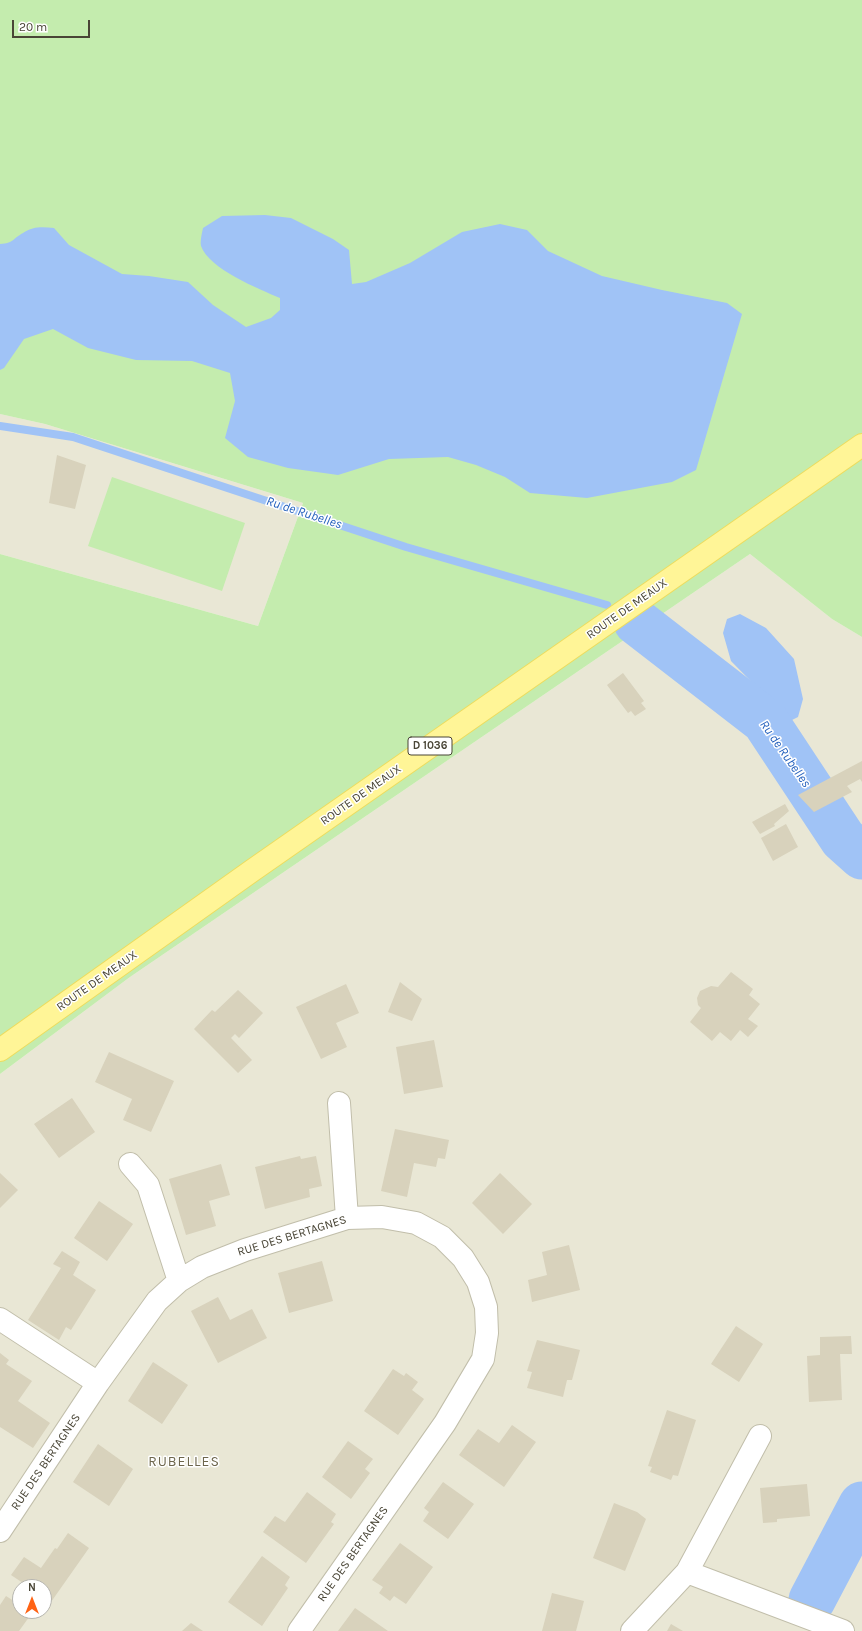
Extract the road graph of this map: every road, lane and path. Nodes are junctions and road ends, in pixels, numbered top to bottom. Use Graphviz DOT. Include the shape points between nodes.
graph roads {
  1 [pos="862,445"];
  2 [pos="0,1050"];
  3 [pos="340,1103"];
  4 [pos="130,1164"];
  5 [pos="347,1218"];
  6 [pos="179,1281"];
  7 [pos="0,1319"];
  8 [pos="98,1383"];
  9 [pos="760,1436"];
  10 [pos="0,1531"];
  11 [pos="687,1572"];
  12 [pos="299,1631"];
  13 [pos="632,1631"];
  14 [pos="843,1631"];
  1 -- 2 [label="main road, ROUTE DE MEAUX / D 1036"];
  3 -- 5 [label="street"];
  4 -- 6 [label="street" via="148,1185"];
  5 -- 6 [label="street, RUE DES BERTAGNES" via="245,1250 202,1267"];
  5 -- 12 [label="street, RUE DES BERTAGNES" via="382,1217 416,1223 442,1237 464,1258 478,1282 486,1307 487,1333 483,1359 445,1423"];
  6 -- 8 [label="street, RUE DES BERTAGNES" via="157,1301"];
  7 -- 8 [label="street"];
  8 -- 10 [label="street, RUE DES BERTAGNES"];
  9 -- 11 [label="street"];
  11 -- 13 [label="street"];
  11 -- 14 [label="street"];
}
